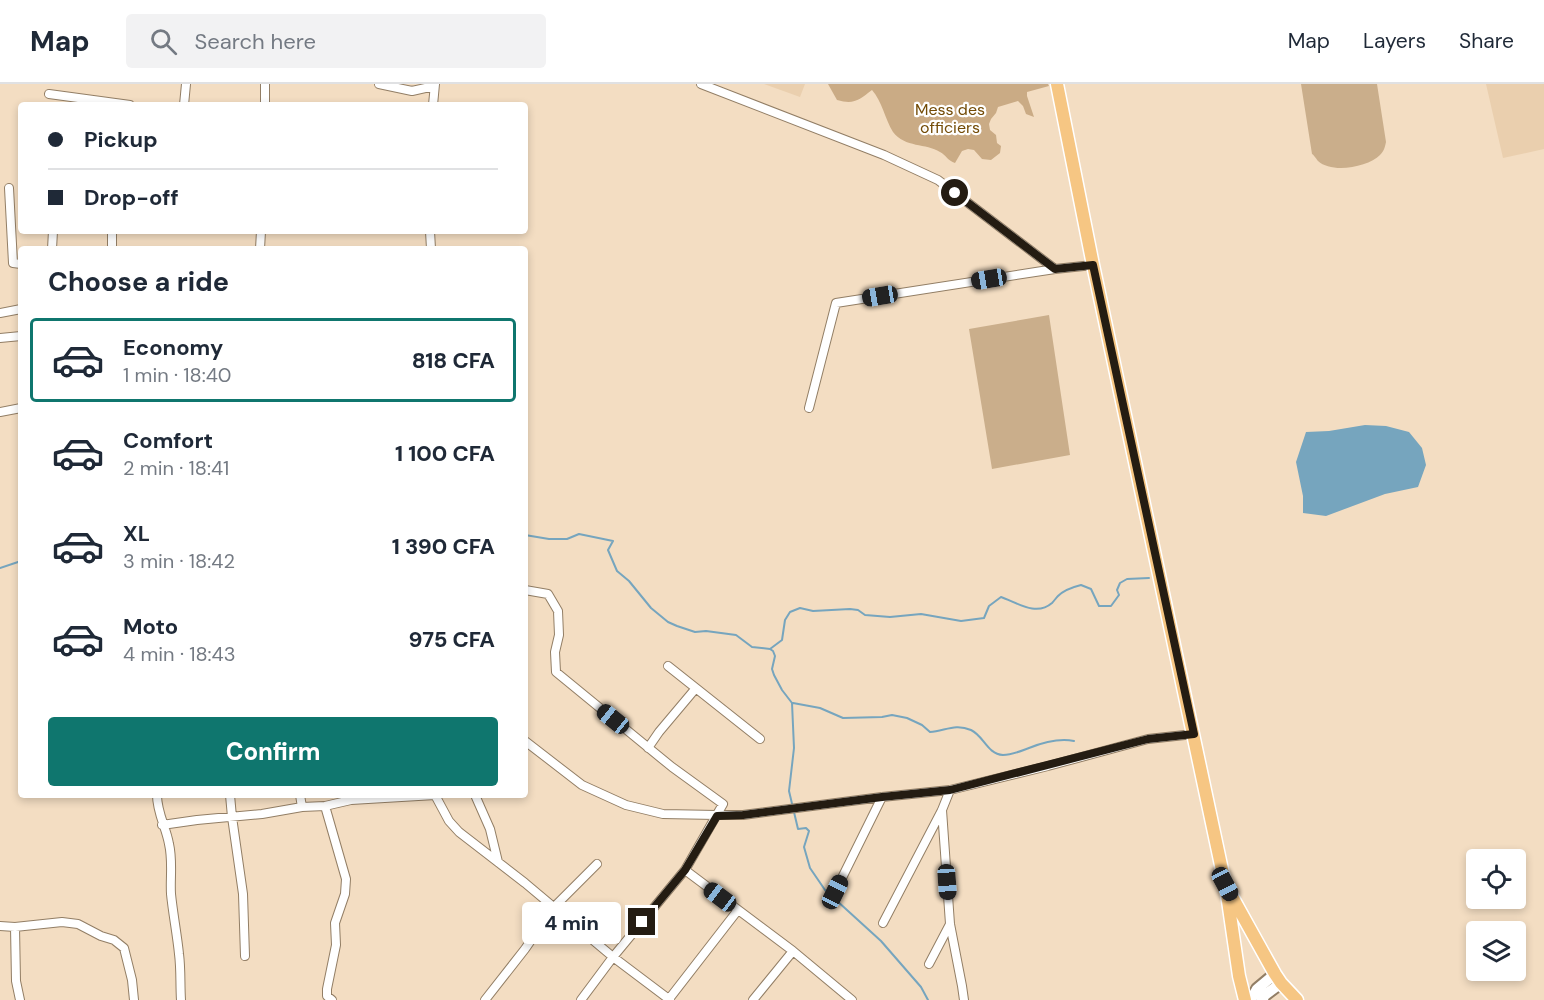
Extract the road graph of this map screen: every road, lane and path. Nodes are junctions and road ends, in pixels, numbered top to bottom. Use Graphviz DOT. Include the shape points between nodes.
graph roads {
  1 [pos="186,84"];
  2 [pos="265,84"];
  3 [pos="379,84"];
  4 [pos="702,84"];
  5 [pos="1057,84"];
  6 [pos="435,85"];
  7 [pos="49,94"];
  8 [pos="108,102"];
  9 [pos="184,102"];
  10 [pos="265,102"];
  11 [pos="433,102"];
  12 [pos="9,188"];
  13 [pos="18,264"];
  14 [pos="1093,265"];
  15 [pos="1055,269"];
  16 [pos="18,311"];
  17 [pos="0,313"];
  18 [pos="18,336"];
  19 [pos="0,338"];
  20 [pos="809,408"];
  21 [pos="18,409"];
  22 [pos="0,412"];
  23 [pos="528,591"];
  24 [pos="668,666"];
  25 [pos="696,688"];
  26 [pos="1194,734"];
  27 [pos="760,739"];
  28 [pos="528,743"];
  29 [pos="648,748"];
  30 [pos="950,790"];
  31 [pos="882,797"];
  32 [pos="157,798"];
  33 [pos="230,798"];
  34 [pos="300,798"];
  35 [pos="385,798"];
  36 [pos="437,798"];
  37 [pos="476,798"];
  38 [pos="325,806"];
  39 [pos="302,807"];
  40 [pos="942,810"];
  41 [pos="717,816"];
  42 [pos="232,817"];
  43 [pos="162,825"];
  44 [pos="498,862"];
  45 [pos="597,864"];
  46 [pos="685,870"];
  47 [pos="1225,884"];
  48 [pos="835,892"];
  49 [pos="554,907"];
  50 [pos="738,910"];
  51 [pos="883,923"];
  52 [pos="950,924"];
  53 [pos="0,926"];
  54 [pos="15,927"];
  55 [pos="793,951"];
  56 [pos="245,956"];
  57 [pos="613,957"];
  58 [pos="928,963"];
  59 [pos="1278,979"];
  60 [pos="20,1000"];
  61 [pos="134,1000"];
  62 [pos="181,1000"];
  63 [pos="332,1000"];
  64 [pos="485,1000"];
  65 [pos="581,1000"];
  66 [pos="669,1000"];
  67 [pos="753,1000"];
  68 [pos="852,1000"];
  69 [pos="964,1000"];
  70 [pos="1245,1000"];
  71 [pos="1251,1000"];
  72 [pos="1262,1000"];
  73 [pos="1297,1000"];
  1 -- 9 [label="street"];
  2 -- 10 [label="street"];
  3 -- 6 [label="street" via="412,91"];
  4 -- 15 [label="street" via="939,180"];
  5 -- 14 [label="highway"];
  6 -- 11 [label="street"];
  7 -- 8 [label="street"];
  12 -- 13 [label="street" via="13,263"];
  14 -- 15 [label="street"];
  14 -- 26 [label="highway"];
  15 -- 20 [label="street" via="837,303"];
  16 -- 17 [label="street"];
  18 -- 19 [label="street"];
  21 -- 22 [label="street"];
  23 -- 29 [label="street" via="548,594 558,612 556,672"];
  24 -- 25 [label="street"];
  25 -- 27 [label="street"];
  25 -- 29 [label="street"];
  26 -- 30 [label="street" via="1148,739"];
  26 -- 47 [label="highway"];
  28 -- 41 [label="street" via="582,785 627,805 663,814"];
  29 -- 41 [label="street" via="723,804"];
  30 -- 31 [label="street"];
  30 -- 40 [label="street"];
  31 -- 41 [label="street"];
  31 -- 48 [label="street"];
  32 -- 43 [label="street"];
  33 -- 42 [label="street"];
  34 -- 39 [label="street"];
  35 -- 38 [label="street"];
  36 -- 44 [label="street" via="459,832"];
  37 -- 44 [label="street"];
  38 -- 39 [label="street"];
  38 -- 63 [label="street" via="346,879 335,924 336,945 327,989"];
  39 -- 42 [label="street"];
  40 -- 51 [label="street"];
  40 -- 52 [label="street"];
  41 -- 46 [label="street"];
  42 -- 43 [label="street"];
  42 -- 56 [label="street" via="243,894"];
  43 -- 62 [label="street" via="169,843"];
  44 -- 49 [label="street"];
  45 -- 49 [label="street"];
  46 -- 50 [label="street"];
  46 -- 57 [label="street"];
  47 -- 59 [label="highway"];
  47 -- 70 [label="highway"];
  49 -- 57 [label="street"];
  49 -- 64 [label="street"];
  50 -- 55 [label="street"];
  50 -- 66 [label="street"];
  52 -- 58 [label="street"];
  52 -- 69 [label="street"];
  53 -- 54 [label="street"];
  54 -- 60 [label="street"];
  54 -- 61 [label="street" via="78,924 114,940 124,948"];
  55 -- 67 [label="street"];
  55 -- 68 [label="street"];
  57 -- 65 [label="street"];
  57 -- 66 [label="street"];
  59 -- 71 [label="main road" via="1257,989"];
  59 -- 72 [label="main road"];
  59 -- 73 [label="highway"];
}
